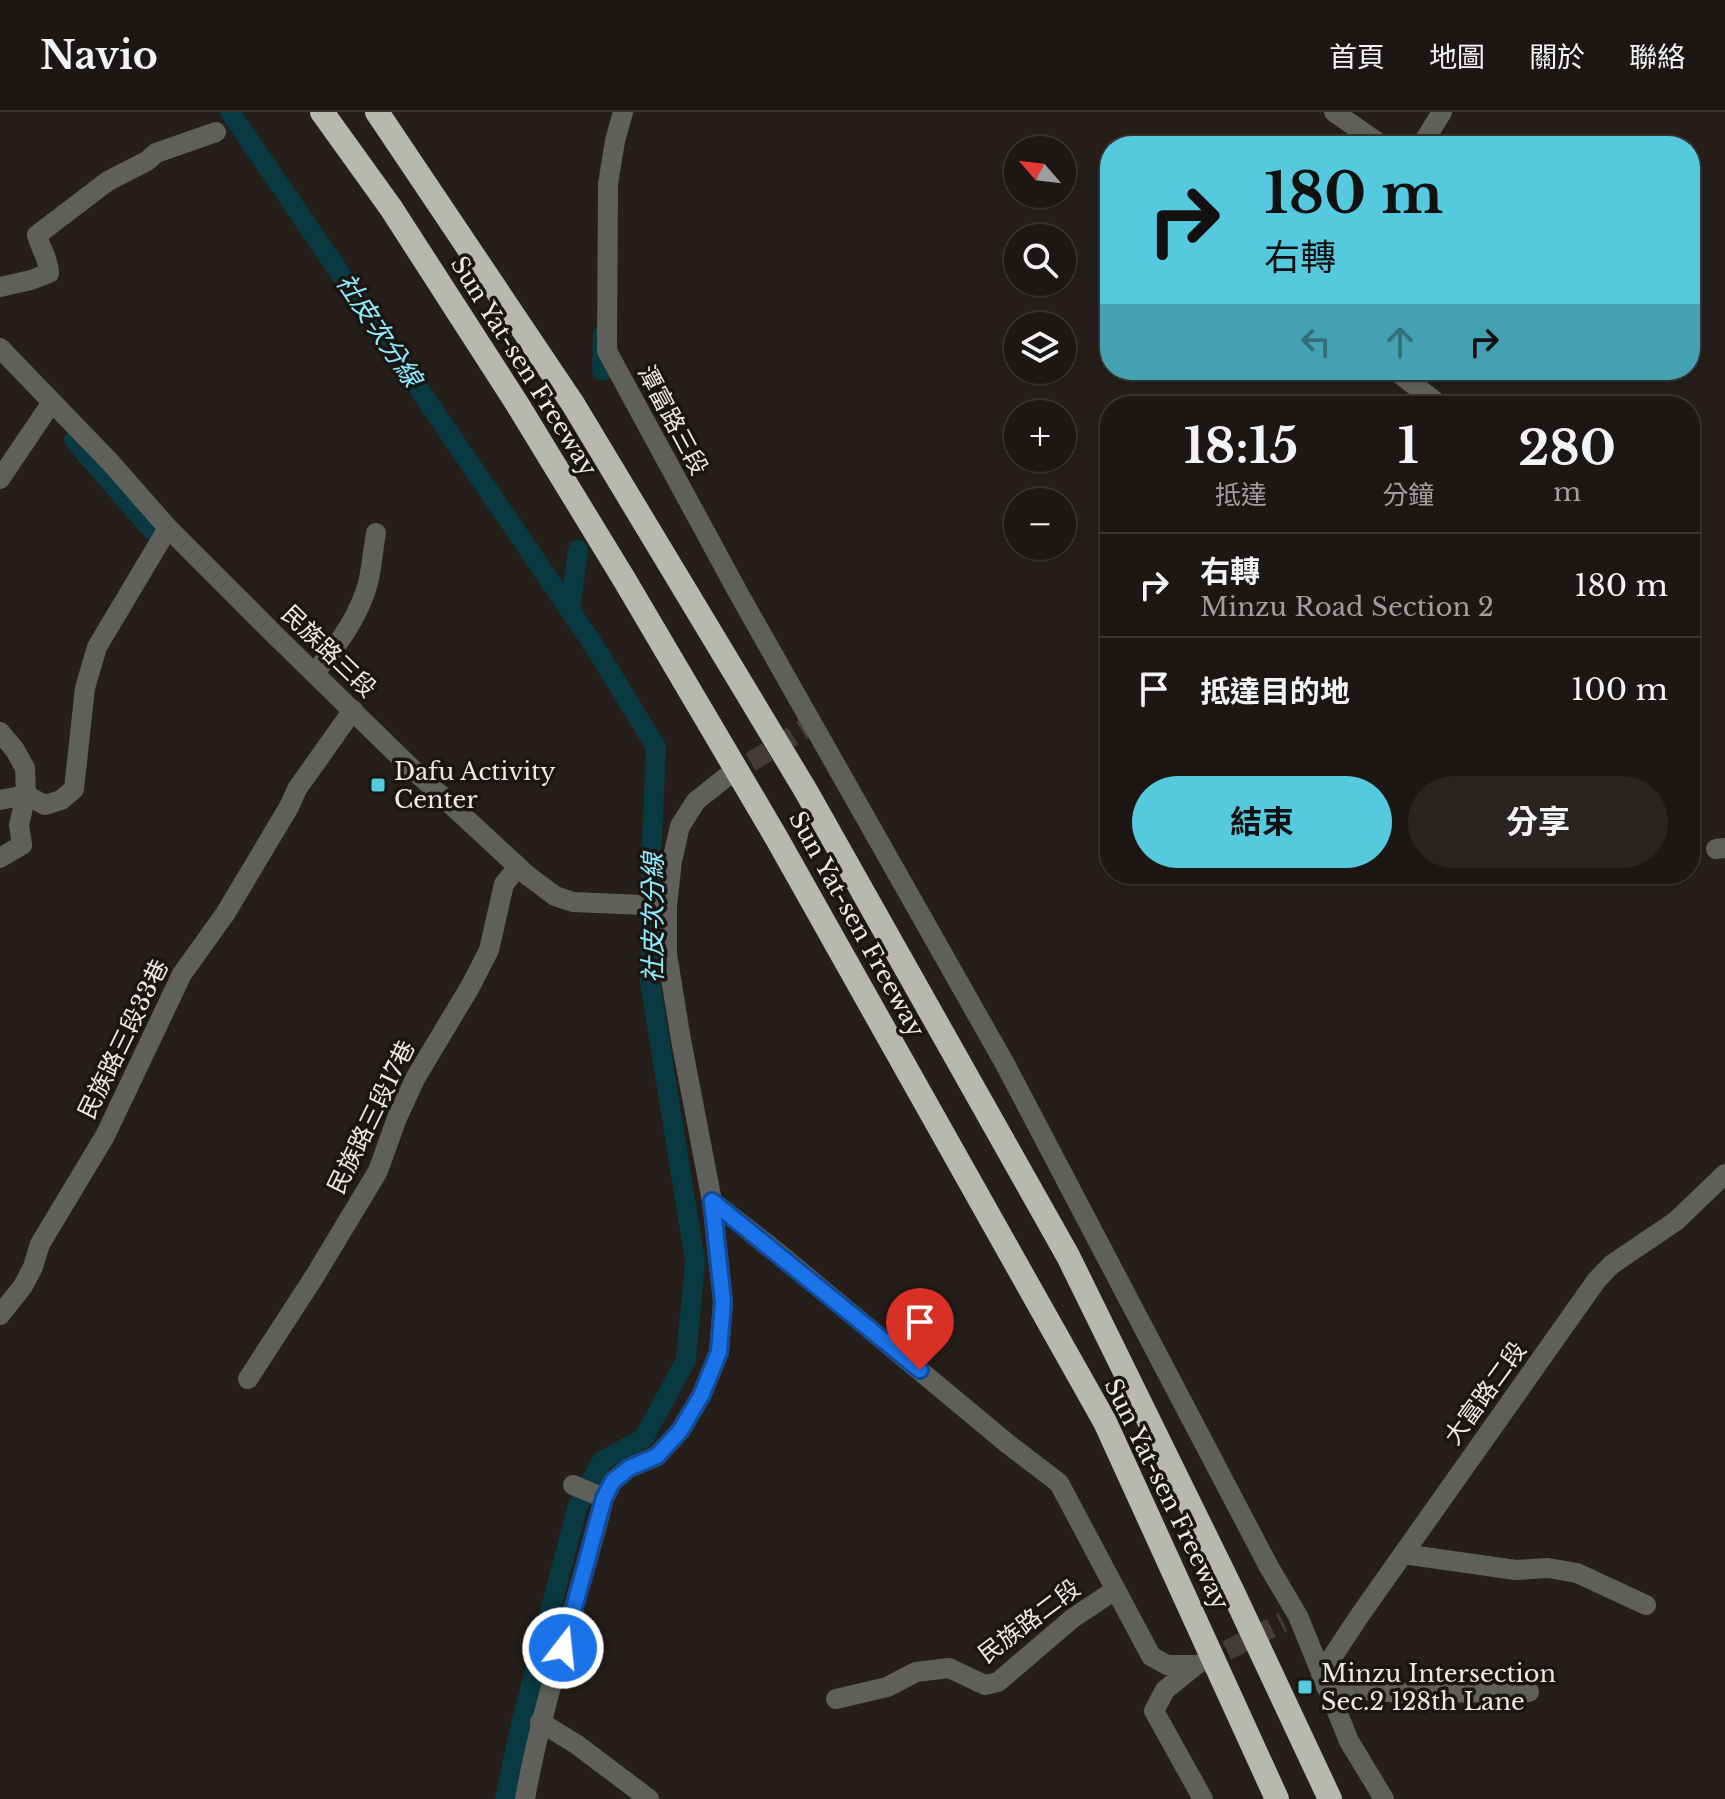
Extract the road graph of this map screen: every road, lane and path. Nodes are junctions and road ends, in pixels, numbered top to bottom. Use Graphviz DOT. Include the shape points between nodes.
graph roads {
  1 [pos="322,112"];
  2 [pos="377,112"];
  3 [pos="623,112"];
  4 [pos="1334,112"];
  5 [pos="1442,112"];
  6 [pos="216,132"];
  7 [pos="1369,136"];
  8 [pos="1427,136"];
  9 [pos="0,287"];
  10 [pos="0,348"];
  11 [pos="1408,380"];
  12 [pos="1428,396"];
  13 [pos="52,402"];
  14 [pos="0,479"];
  15 [pos="168,528"];
  16 [pos="376,533"];
  17 [pos="314,673"];
  18 [pos="353,710"];
  19 [pos="0,732"];
  20 [pos="725,778"];
  21 [pos="26,795"];
  22 [pos="0,800"];
  23 [pos="0,858"];
  24 [pos="518,867"];
  25 [pos="655,906"];
  26 [pos="1725,1174"];
  27 [pos="712,1201"];
  28 [pos="0,1315"];
  29 [pos="248,1379"];
  30 [pos="573,1485"];
  31 [pos="601,1497"];
  32 [pos="1403,1554"];
  33 [pos="1115,1590"];
  34 [pos="1646,1605"];
  35 [pos="1151,1656"];
  36 [pos="1324,1681"];
  37 [pos="1165,1690"];
  38 [pos="1529,1692"];
  39 [pos="836,1699"];
  40 [pos="540,1722"];
  41 [pos="525,1799"];
  42 [pos="649,1799"];
  43 [pos="1203,1799"];
  44 [pos="1277,1799"];
  45 [pos="1330,1799"];
  46 [pos="1384,1799"];
  1 -- 44 [label="highway, Sun Yat-sen Freeway" via="516,402 776,837 1105,1422"];
  2 -- 45 [label="highway, Sun Yat-sen Freeway" via="573,404 814,804 1068,1256"];
  3 -- 36 [label="street, 潭富路三段" via="608,184 607,351 1005,1064"];
  4 -- 7 [label="street"];
  5 -- 8 [label="street"];
  6 -- 9 [label="street" via="156,153 108,181 37,235 49,273"];
  10 -- 13 [label="street, 民族路三段"];
  11 -- 12 [label="street"];
  13 -- 14 [label="street"];
  13 -- 15 [label="street, 民族路三段"];
  15 -- 17 [label="street, 民族路三段"];
  15 -- 21 [label="street" via="97,647 85,688 74,789 45,805"];
  16 -- 17 [label="street" via="363,601 336,648"];
  17 -- 18 [label="street, 民族路三段"];
  18 -- 24 [label="street, 民族路三段"];
  18 -- 28 [label="street, 民族路三段33巷" via="297,789 225,914 182,974 105,1136 40,1244 23,1286"];
  19 -- 21 [label="street" via="25,768"];
  20 -- 25 [label="street" via="696,801 680,826"];
  21 -- 22 [label="street"];
  21 -- 23 [label="street" via="19,825 22,845"];
  24 -- 25 [label="street, 民族路三段" via="555,896 573,902"];
  24 -- 29 [label="street, 民族路三段17巷" via="504,884 489,950 416,1077 378,1171"];
  25 -- 27 [label="street"];
  26 -- 32 [label="street, 大富路二段" via="1676,1221 1596,1281"];
  27 -- 31 [label="street" via="723,1302 719,1352 680,1431 657,1456 613,1481"];
  27 -- 33 [label="street" via="1059,1483"];
  30 -- 31 [label="street"];
  31 -- 40 [label="street"];
  32 -- 34 [label="street" via="1577,1573"];
  32 -- 36 [label="street, 大富路二段"];
  33 -- 35 [label="street"];
  33 -- 39 [label="street, 民族路二段" via="998,1682 985,1685 949,1668 916,1672 887,1687"];
  35 -- 37 [label="street"];
  35 -- 37 [label="street" via="1167,1665 1196,1665"];
  36 -- 38 [label="street" via="1402,1693"];
  36 -- 46 [label="street, 潭富路三段" via="1349,1741"];
  37 -- 43 [label="street" via="1154,1711"];
  40 -- 41 [label="street"];
  40 -- 42 [label="street"];
}
